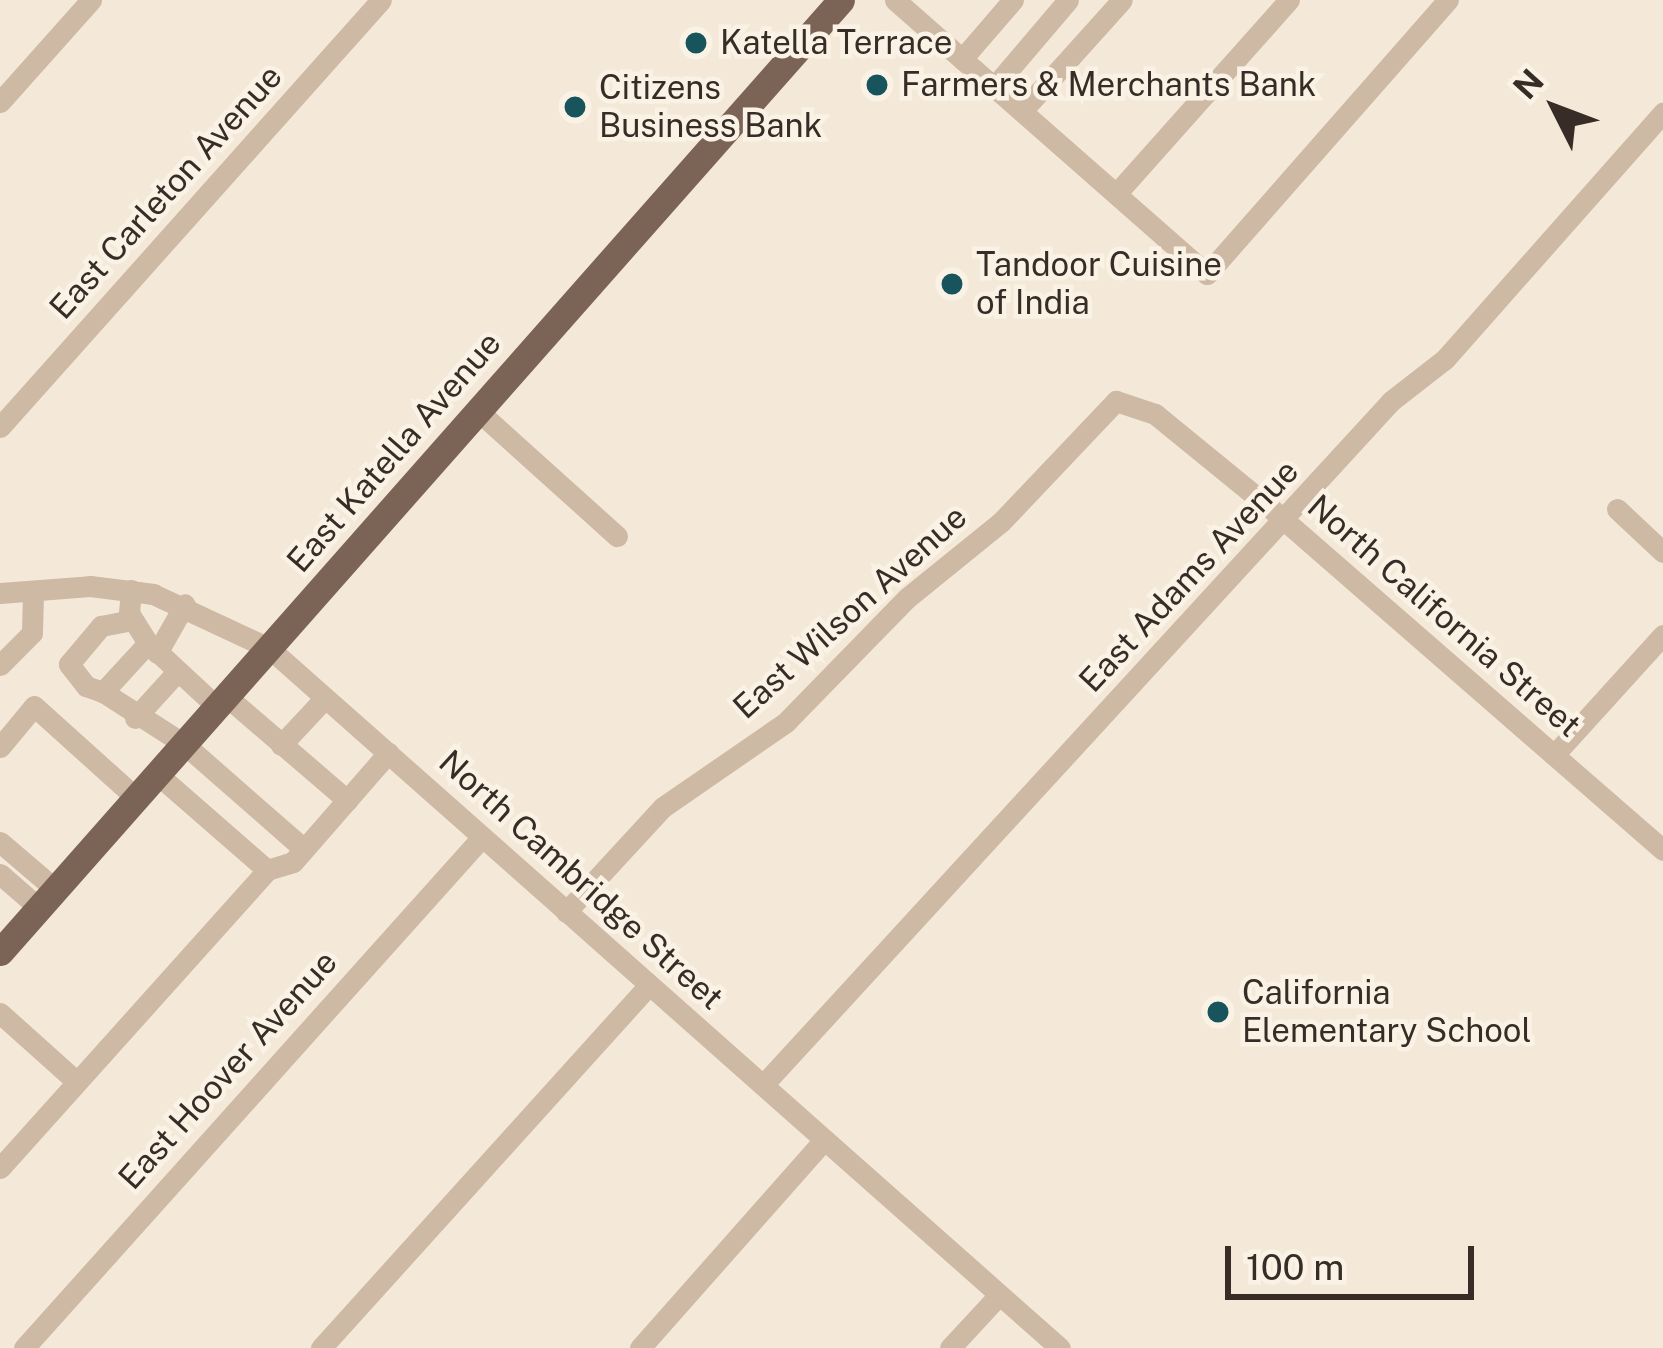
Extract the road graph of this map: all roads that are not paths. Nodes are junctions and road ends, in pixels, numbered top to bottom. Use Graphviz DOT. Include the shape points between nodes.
graph roads {
  1 [pos="91,0"];
  2 [pos="381,0"];
  3 [pos="841,0"];
  4 [pos="896,0"];
  5 [pos="1013,0"];
  6 [pos="1068,0"];
  7 [pos="1122,0"];
  8 [pos="1289,0"];
  9 [pos="1448,0"];
  10 [pos="962,59"];
  11 [pos="994,87"];
  12 [pos="0,102"];
  13 [pos="1022,111"];
  14 [pos="1663,113"];
  15 [pos="1116,194"];
  16 [pos="1116,401"];
  17 [pos="478,411"];
  18 [pos="0,428"];
  19 [pos="1617,509"];
  20 [pos="1286,521"];
  21 [pos="617,536"];
  22 [pos="1663,552"];
  23 [pos="131,590"];
  24 [pos="33,591"];
  25 [pos="0,593"];
  26 [pos="184,604"];
  27 [pos="131,620"];
  28 [pos="1663,635"];
  29 [pos="152,648"];
  30 [pos="268,648"];
  31 [pos="0,665"];
  32 [pos="176,673"];
  33 [pos="103,692"];
  34 [pos="325,698"];
  35 [pos="221,702"];
  36 [pos="135,718"];
  37 [pos="184,744"];
  38 [pos="280,745"];
  39 [pos="0,747"];
  40 [pos="388,754"];
  41 [pos="1554,755"];
  42 [pos="157,774"];
  43 [pos="136,798"];
  44 [pos="347,800"];
  45 [pos="482,837"];
  46 [pos="0,842"];
  47 [pos="304,849"];
  48 [pos="1663,850"];
  49 [pos="267,870"];
  50 [pos="0,874"];
  51 [pos="47,898"];
  52 [pos="566,912"];
  53 [pos="0,952"];
  54 [pos="650,985"];
  55 [pos="0,1012"];
  56 [pos="77,1082"];
  57 [pos="763,1085"];
  58 [pos="824,1140"];
  59 [pos="0,1168"];
  60 [pos="999,1294"];
  61 [pos="24,1348"];
  62 [pos="321,1348"];
  63 [pos="640,1348"];
  64 [pos="950,1348"];
  65 [pos="1060,1348"];
  1 -- 12 [label="street"];
  2 -- 18 [label="street, East Carleton Avenue"];
  3 -- 17 [label="main road, East Katella Avenue"];
  4 -- 10 [label="street"];
  5 -- 10 [label="street"];
  6 -- 11 [label="street"];
  7 -- 13 [label="street"];
  8 -- 15 [label="street"];
  9 -- 15 [label="street" via="1207,274"];
  10 -- 11 [label="street"];
  11 -- 13 [label="street"];
  13 -- 15 [label="street"];
  14 -- 20 [label="street, East Adams Avenue" via="1445,359 1391,401"];
  16 -- 20 [label="street, North California Street" via="1155,414"];
  16 -- 52 [label="street, East Wilson Avenue" via="1001,522 907,598 786,722 663,807"];
  17 -- 21 [label="street"];
  17 -- 30 [label="main road, East Katella Avenue"];
  19 -- 22 [label="street"];
  20 -- 41 [label="street, North California Street"];
  20 -- 57 [label="street, East Adams Avenue"];
  23 -- 24 [label="street, North Cambridge Street"];
  23 -- 26 [label="street, North Cambridge Street"];
  23 -- 27 [label="street"];
  24 -- 25 [label="street, North Cambridge Street"];
  24 -- 31 [label="street" via="32,633"];
  26 -- 29 [label="street"];
  26 -- 30 [label="street, North Cambridge Street"];
  27 -- 29 [label="street"];
  27 -- 33 [label="street" via="101,626 69,664 86,686"];
  28 -- 41 [label="street"];
  29 -- 32 [label="street"];
  29 -- 33 [label="street"];
  30 -- 34 [label="street, North Cambridge Street"];
  30 -- 35 [label="main road, East Katella Avenue"];
  32 -- 35 [label="street"];
  32 -- 36 [label="street"];
  33 -- 36 [label="street"];
  34 -- 38 [label="street"];
  34 -- 40 [label="street, North Cambridge Street"];
  35 -- 37 [label="main road, East Katella Avenue"];
  35 -- 38 [label="street"];
  36 -- 37 [label="street"];
  37 -- 42 [label="main road, East Katella Avenue"];
  37 -- 47 [label="street"];
  38 -- 44 [label="street"];
  39 -- 43 [label="street" via="34,706"];
  40 -- 44 [label="street"];
  40 -- 45 [label="street, North Cambridge Street"];
  41 -- 48 [label="street, North California Street"];
  42 -- 43 [label="main road, East Katella Avenue"];
  42 -- 49 [label="street"];
  43 -- 51 [label="main road, East Katella Avenue"];
  44 -- 47 [label="street"];
  45 -- 52 [label="street, North Cambridge Street"];
  45 -- 61 [label="street, East Hoover Avenue"];
  46 -- 51 [label="street"];
  47 -- 49 [label="street"];
  49 -- 56 [label="street"];
  50 -- 51 [label="street"];
  51 -- 53 [label="main road, East Katella Avenue"];
  52 -- 54 [label="street, North Cambridge Street"];
  54 -- 57 [label="street, North Cambridge Street"];
  54 -- 62 [label="street"];
  55 -- 56 [label="street"];
  56 -- 59 [label="street"];
  57 -- 58 [label="street, North Cambridge Street"];
  58 -- 60 [label="street, North Cambridge Street"];
  58 -- 63 [label="street"];
  60 -- 64 [label="street"];
  60 -- 65 [label="street, North Cambridge Street"];
}
